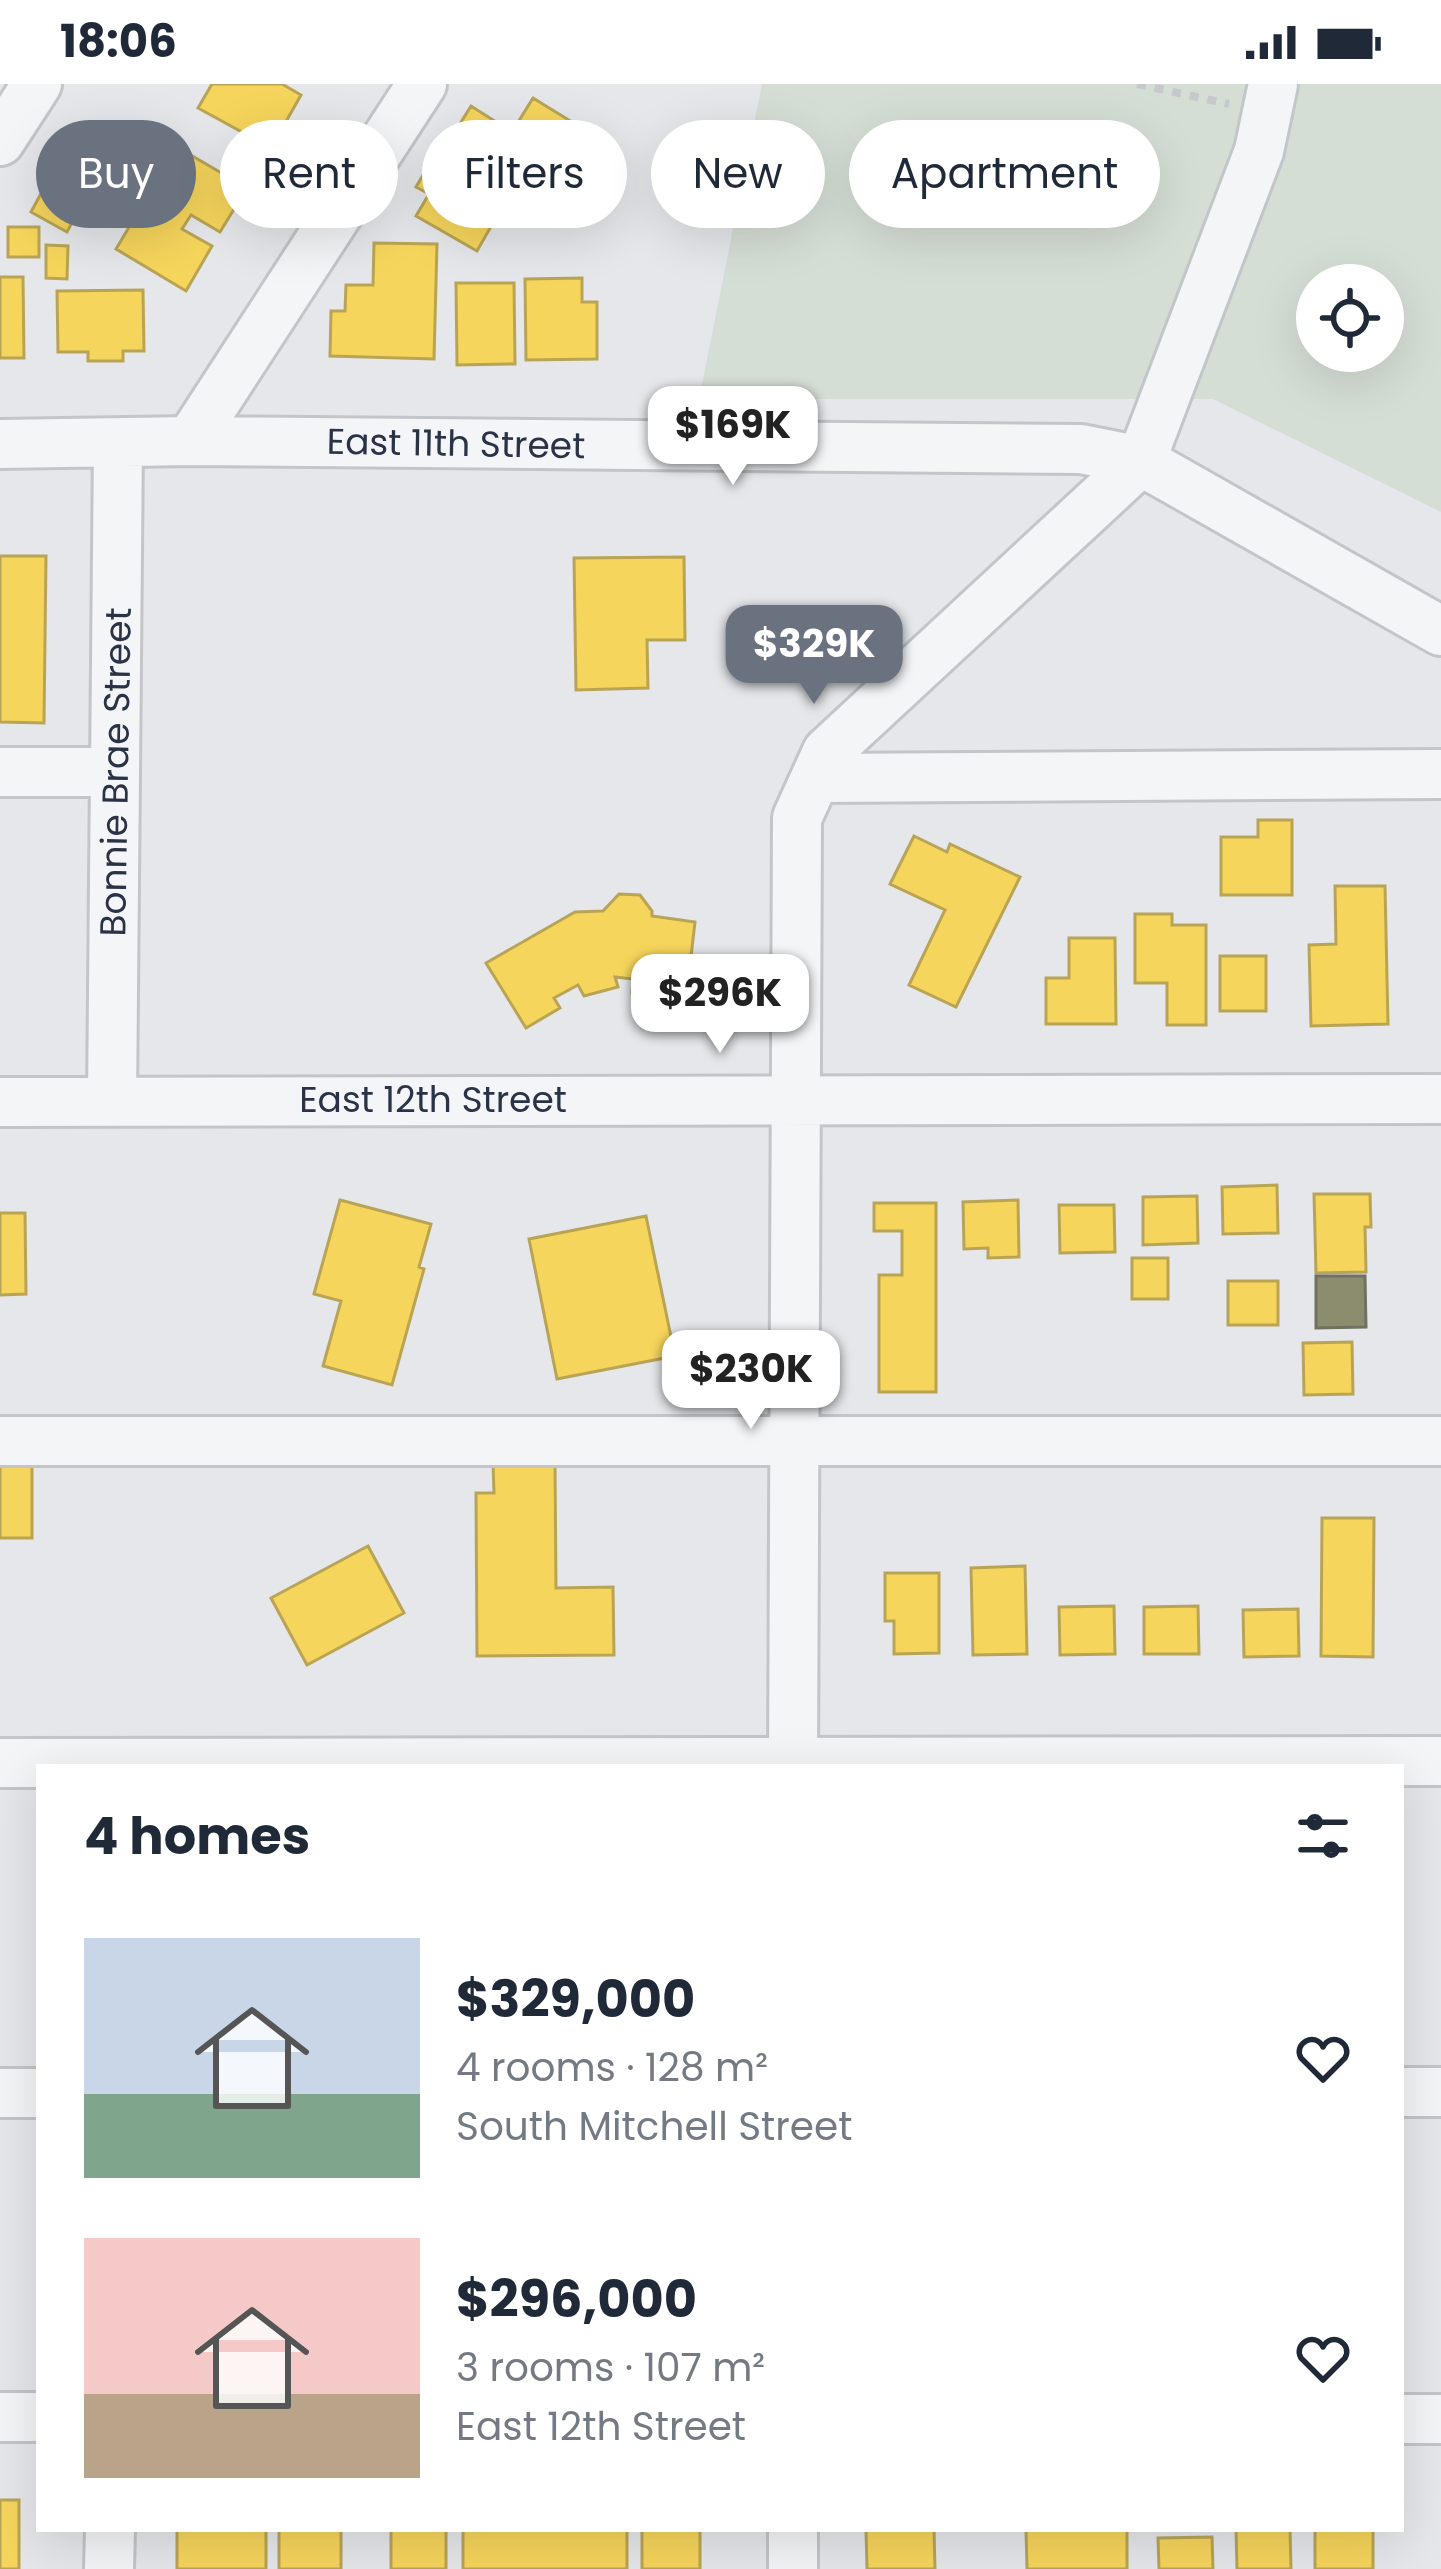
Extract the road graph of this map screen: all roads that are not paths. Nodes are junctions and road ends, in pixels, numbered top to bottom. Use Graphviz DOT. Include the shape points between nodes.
graph roads {
  1 [pos="37,84"];
  2 [pos="422,84"];
  3 [pos="1270,97"];
  4 [pos="0,141"];
  5 [pos="190,441"];
  6 [pos="118,443"];
  7 [pos="0,444"];
  8 [pos="1141,461"];
  9 [pos="1441,631"];
  10 [pos="0,772"];
  11 [pos="114,772"];
  12 [pos="1441,775"];
  13 [pos="816,778"];
  14 [pos="793,1097"];
  15 [pos="1441,1099"];
  16 [pos="112,1101"];
  17 [pos="0,1102"];
  18 [pos="0,1441"];
  19 [pos="793,1441"];
  20 [pos="1441,1441"];
  21 [pos="1441,1761"];
  22 [pos="0,1763"];
  23 [pos="793,1763"];
  24 [pos="1404,2092"];
  25 [pos="1441,2092"];
  26 [pos="0,2093"];
  27 [pos="36,2093"];
  28 [pos="0,2416"];
  29 [pos="36,2417"];
  30 [pos="1404,2419"];
  31 [pos="1441,2419"];
  32 [pos="110,2532"];
  33 [pos="793,2532"];
  34 [pos="110,2569"];
  35 [pos="793,2569"];
  1 -- 4 [label="street"];
  2 -- 5 [label="street"];
  3 -- 8 [label="street" via="1259,151"];
  5 -- 6 [label="street, East 11th Street"];
  5 -- 8 [label="street, East 11th Street" via="1081,449"];
  6 -- 7 [label="street, East 11th Street"];
  6 -- 11 [label="street, Bonnie Brae Street"];
  8 -- 9 [label="street, East 11th Street"];
  8 -- 13 [label="street" via="827,752"];
  10 -- 11 [label="street"];
  11 -- 16 [label="street, Bonnie Brae Street"];
  12 -- 13 [label="street"];
  13 -- 14 [label="street" via="797,818"];
  14 -- 15 [label="street, East 12th Street"];
  14 -- 16 [label="street, East 12th Street"];
  14 -- 19 [label="street"];
  16 -- 17 [label="street, East 12th Street"];
  18 -- 19 [label="street"];
  19 -- 20 [label="street"];
  19 -- 23 [label="street"];
  21 -- 23 [label="street"];
  22 -- 23 [label="street"];
  24 -- 25 [label="street"];
  26 -- 27 [label="street"];
  28 -- 29 [label="street"];
  30 -- 31 [label="street"];
  32 -- 34 [label="street"];
  33 -- 35 [label="street"];
}
